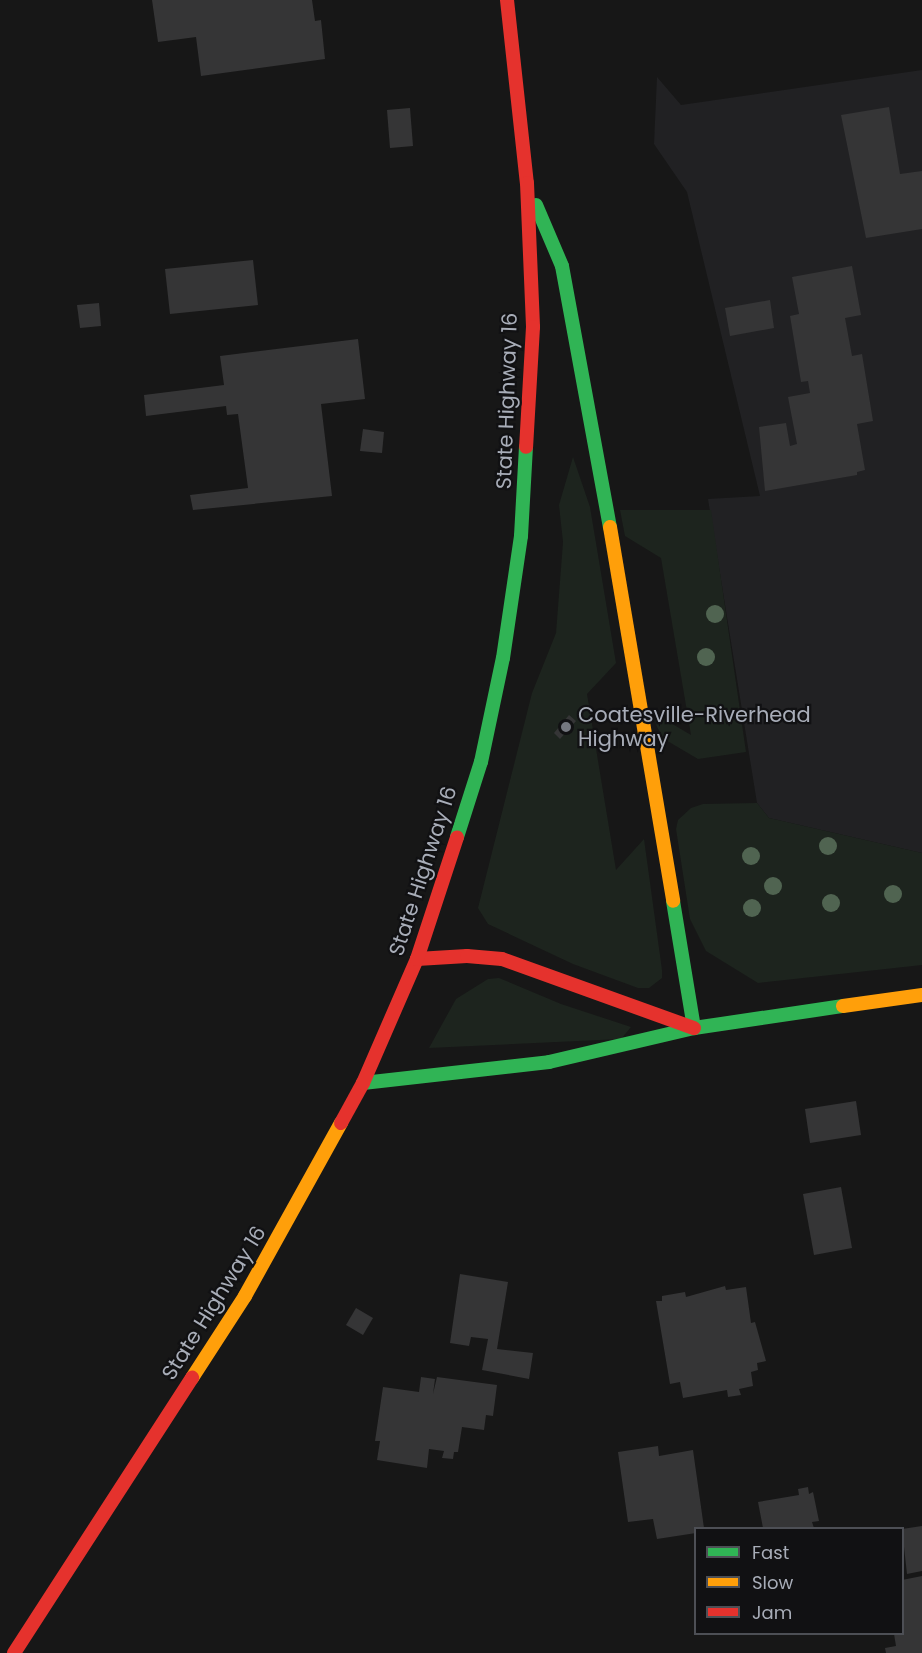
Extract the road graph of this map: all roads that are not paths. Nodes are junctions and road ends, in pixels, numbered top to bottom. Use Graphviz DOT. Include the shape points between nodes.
graph roads {
  1 [pos="507,0"];
  2 [pos="527,183"];
  3 [pos="417,959"];
  4 [pos="922,995"];
  5 [pos="694,1028"];
  6 [pos="363,1083"];
  7 [pos="14,1653"];
  1 -- 2 [label="main road, State Highway 16"];
  2 -- 3 [label="main road, State Highway 16" via="533,327 521,536 503,658 481,762"];
  2 -- 5 [label="main road" via="562,266 578,339"];
  3 -- 5 [label="main road" via="502,959"];
  3 -- 6 [label="main road, State Highway 16"];
  4 -- 5 [label="main road"];
  5 -- 6 [label="main road" via="594,1054"];
  6 -- 7 [label="main road, State Highway 16" via="245,1296"];
}
